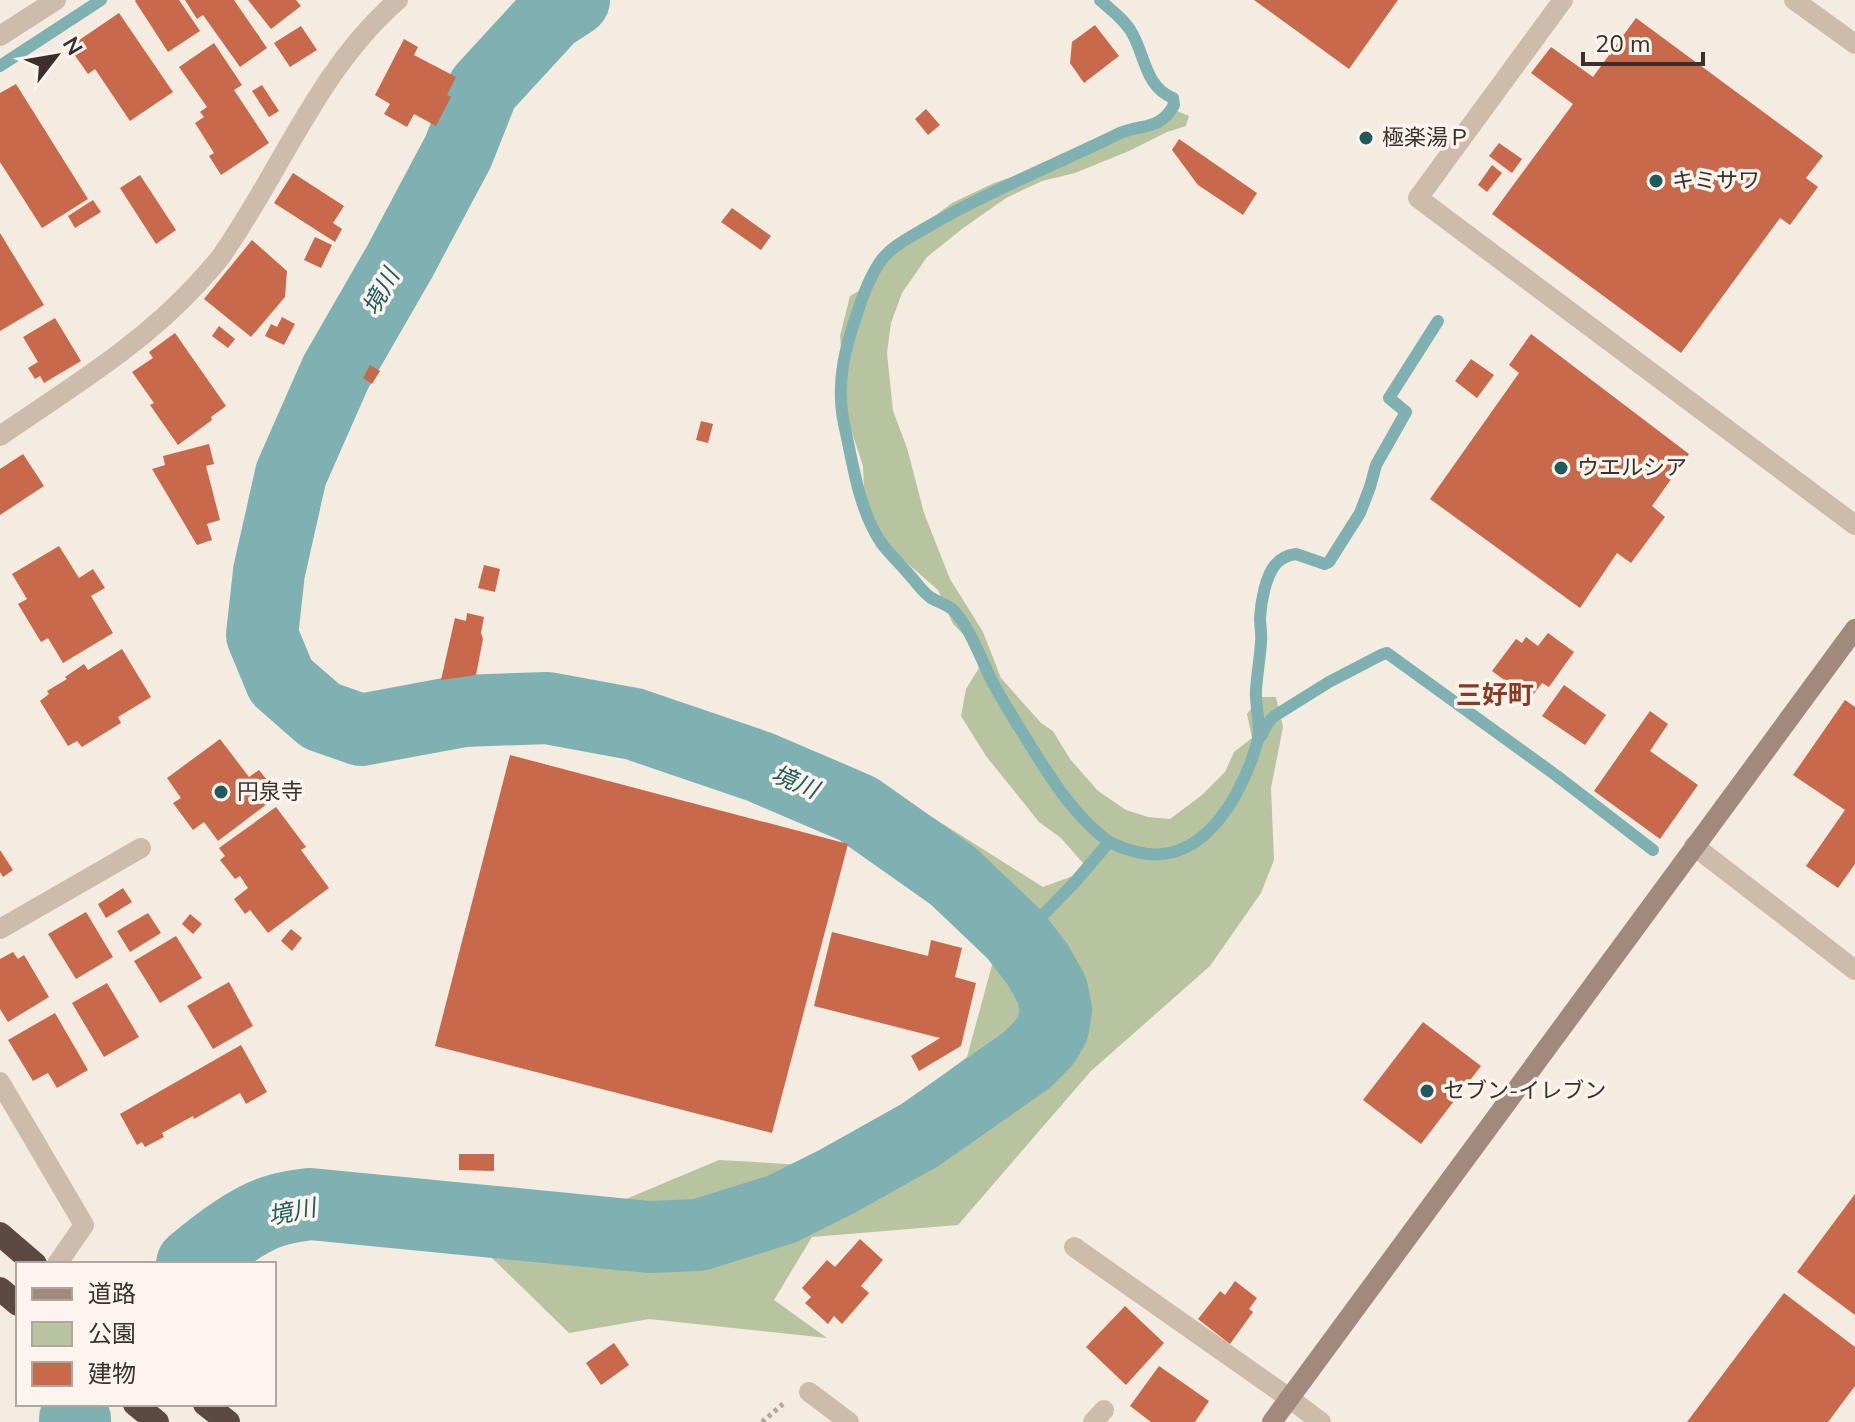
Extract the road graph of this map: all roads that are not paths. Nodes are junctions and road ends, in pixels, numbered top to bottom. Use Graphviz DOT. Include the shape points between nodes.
graph roads {
  1 [pos="56,0"];
  2 [pos="398,0"];
  3 [pos="1563,0"];
  4 [pos="1794,0"];
  5 [pos="0,36"];
  6 [pos="1855,44"];
  7 [pos="0,436"];
  8 [pos="1855,525"];
  9 [pos="1855,629"];
  10 [pos="1694,846"];
  11 [pos="141,848"];
  12 [pos="0,929"];
  13 [pos="1855,970"];
  14 [pos="0,1082"];
  15 [pos="0,1234"];
  16 [pos="1074,1247"];
  17 [pos="33,1262"];
  18 [pos="58,1262"];
  19 [pos="0,1289"];
  20 [pos="16,1302"];
  21 [pos="809,1392"];
  22 [pos="1289,1398"];
  23 [pos="137,1406"];
  24 [pos="208,1406"];
  25 [pos="157,1422"];
  26 [pos="228,1422"];
  27 [pos="849,1422"];
  28 [pos="1272,1422"];
  29 [pos="1321,1422"];
  1 -- 5 [label="street"];
  2 -- 7 [label="street" via="320,93 220,258 180,302 128,347"];
  3 -- 8 [label="street" via="1418,198"];
  4 -- 6 [label="street"];
  9 -- 10 [label="street"];
  10 -- 13 [label="street"];
  10 -- 22 [label="street"];
  11 -- 12 [label="street"];
  14 -- 18 [label="street" via="84,1225"];
  15 -- 17 [label="highway"];
  16 -- 22 [label="street"];
  19 -- 20 [label="highway"];
  21 -- 27 [label="street"];
  22 -- 28 [label="street"];
  22 -- 29 [label="street"];
  23 -- 25 [label="highway"];
  24 -- 26 [label="highway"];
}
